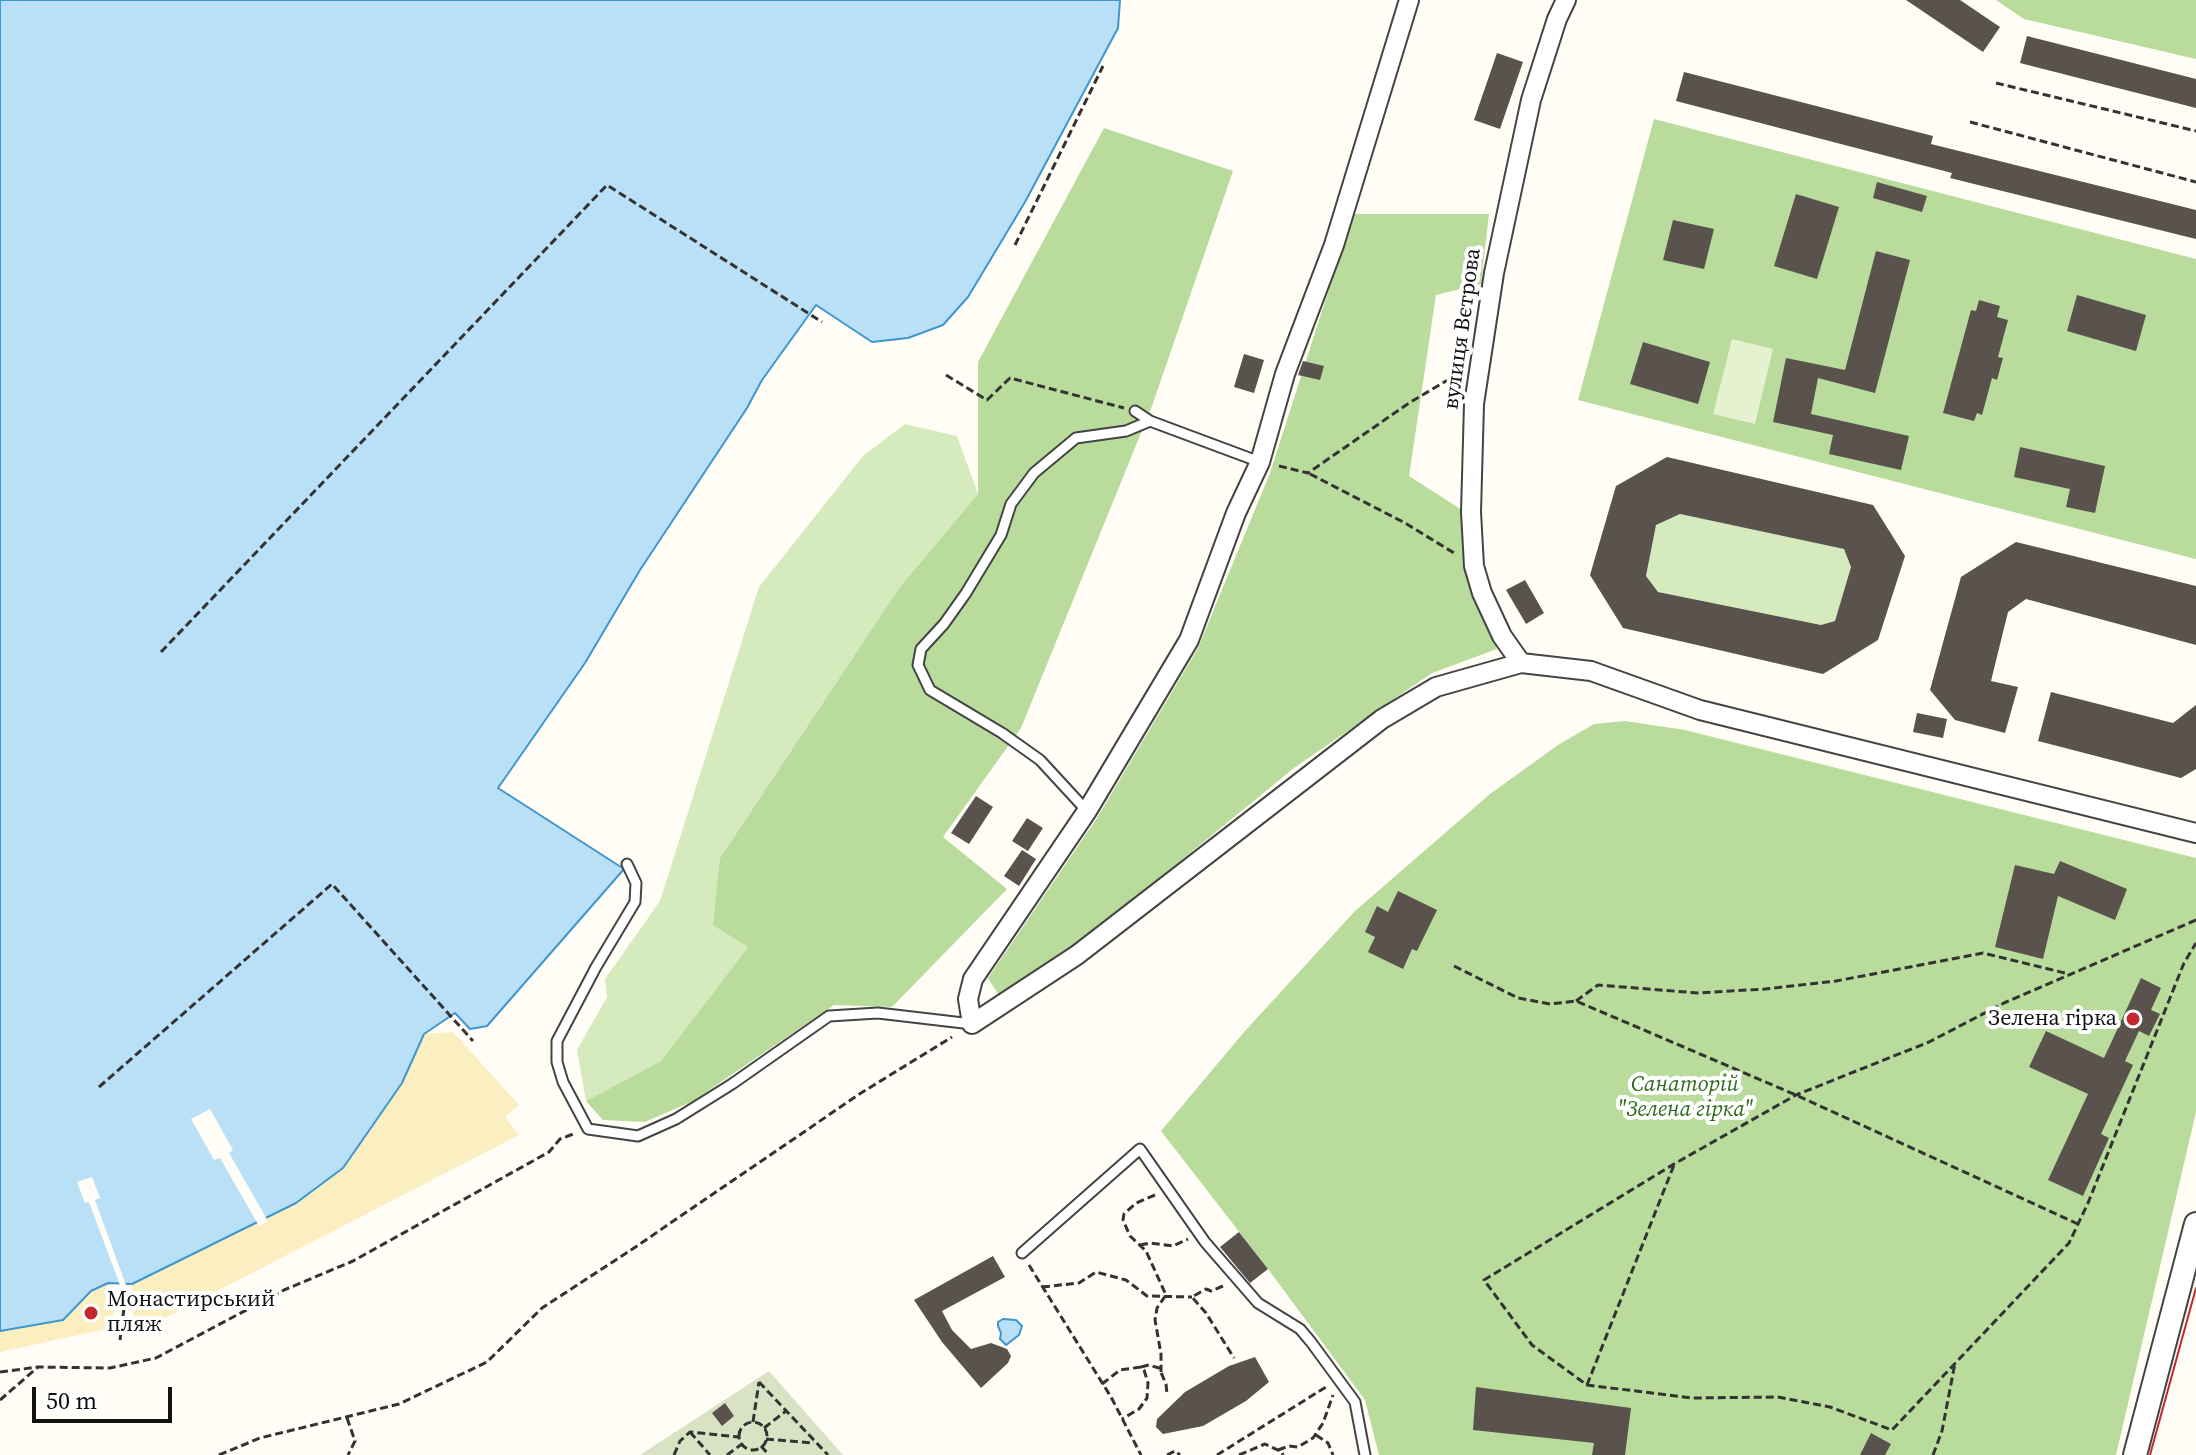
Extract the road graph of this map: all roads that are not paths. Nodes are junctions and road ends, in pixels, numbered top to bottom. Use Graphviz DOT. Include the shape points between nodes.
graph roads {
  1 [pos="1409,0"];
  2 [pos="1566,0"];
  3 [pos="1135,411"];
  4 [pos="1150,421"];
  5 [pos="1260,462"];
  6 [pos="1521,663"];
  7 [pos="1087,811"];
  8 [pos="2196,833"];
  9 [pos="627,864"];
  10 [pos="972,1024"];
  11 [pos="2196,1224"];
  12 [pos="1022,1253"];
  13 [pos="1365,1455"];
  14 [pos="2135,1455"];
  1 -- 5 [label="street"];
  2 -- 6 [label="street, вулиця Вєтрова" via="1531,100 1494,273 1474,404 1474,566 1502,636"];
  3 -- 4 [label="lane"];
  4 -- 5 [label="lane"];
  4 -- 7 [label="lane" via="1126,431 1076,438 1034,473 1011,504 1001,535 966,593 921,649 918,665 930,690 1040,760"];
  5 -- 7 [label="street" via="1189,640"];
  6 -- 8 [label="street" via="1591,671 1700,710"];
  6 -- 10 [label="street" via="1436,687 1382,719 1077,955"];
  7 -- 10 [label="street" via="973,979 968,999"];
  9 -- 10 [label="lane" via="636,883 635,902 557,1041 563,1082 588,1129 638,1136 676,1119 829,1016 878,1013"];
  11 -- 14 [label="street"];
  12 -- 13 [label="lane" via="1140,1149 1199,1233 1258,1303 1300,1329 1355,1402"];
}
